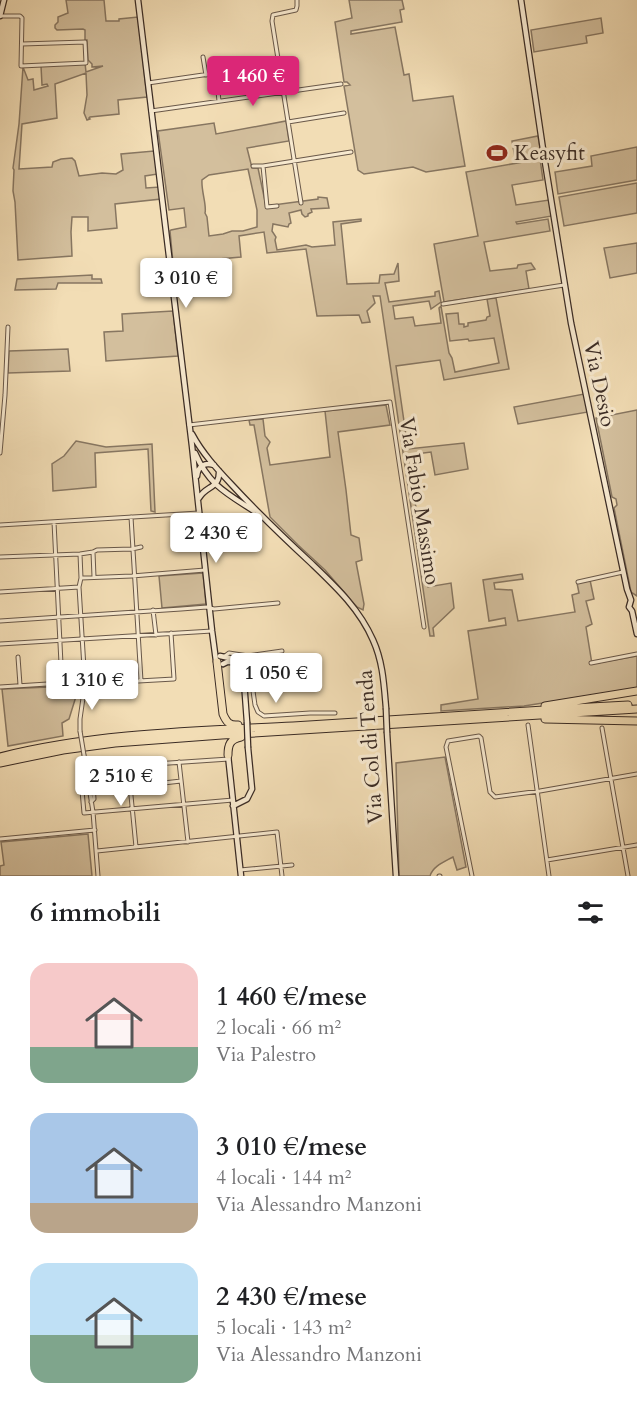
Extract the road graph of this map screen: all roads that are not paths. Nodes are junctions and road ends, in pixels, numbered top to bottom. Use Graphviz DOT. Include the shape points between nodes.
graph roads {
  1 [pos="4,0"];
  2 [pos="138,0"];
  3 [pos="297,0"];
  4 [pos="521,0"];
  5 [pos="0,16"];
  6 [pos="22,44"];
  7 [pos="203,57"];
  8 [pos="279,64"];
  9 [pos="216,73"];
  10 [pos="206,75"];
  11 [pos="148,83"];
  12 [pos="341,84"];
  13 [pos="283,92"];
  14 [pos="219,101"];
  15 [pos="151,111"];
  16 [pos="344,113"];
  17 [pos="288,122"];
  18 [pos="351,152"];
  19 [pos="294,160"];
  20 [pos="253,166"];
  21 [pos="263,166"];
  22 [pos="301,202"];
  23 [pos="278,206"];
  24 [pos="564,285"];
  25 [pos="443,304"];
  26 [pos="8,327"];
  27 [pos="0,395"];
  28 [pos="5,395"];
  29 [pos="1,419"];
  30 [pos="189,427"];
  31 [pos="192,446"];
  32 [pos="0,453"];
  33 [pos="214,465"];
  34 [pos="202,466"];
  35 [pos="219,471"];
  36 [pos="196,479"];
  37 [pos="215,485"];
  38 [pos="198,500"];
  39 [pos="199,513"];
  40 [pos="261,516"];
  41 [pos="131,517"];
  42 [pos="54,522"];
  43 [pos="0,525"];
  44 [pos="141,547"];
  45 [pos="132,549"];
  46 [pos="93,552"];
  47 [pos="56,554"];
  48 [pos="80,554"];
  49 [pos="0,557"];
  50 [pos="205,570"];
  51 [pos="623,572"];
  52 [pos="133,576"];
  53 [pos="94,577"];
  54 [pos="81,578"];
  55 [pos="578,582"];
  56 [pos="78,587"];
  57 [pos="57,588"];
  58 [pos="0,592"];
  59 [pos="634,599"];
  60 [pos="278,603"];
  61 [pos="210,607"];
  62 [pos="153,610"];
  63 [pos="136,612"];
  64 [pos="635,612"];
  65 [pos="81,615"];
  66 [pos="59,617"];
  67 [pos="0,621"];
  68 [pos="424,627"];
  69 [pos="212,631"];
  70 [pos="171,633"];
  71 [pos="637,634"];
  72 [pos="156,635"];
  73 [pos="137,636"];
  74 [pos="82,640"];
  75 [pos="60,641"];
  76 [pos="0,644"];
  77 [pos="282,651"];
  78 [pos="637,654"];
  79 [pos="248,656"];
  80 [pos="18,657"];
  81 [pos="220,660"];
  82 [pos="591,663"];
  83 [pos="141,681"];
  84 [pos="62,684"];
  85 [pos="85,684"];
  86 [pos="20,685"];
  87 [pos="0,687"];
  88 [pos="637,691"];
  89 [pos="637,704"];
  90 [pos="637,709"];
  91 [pos="505,712"];
  92 [pos="334,713"];
  93 [pos="223,714"];
  94 [pos="516,716"];
  95 [pos="637,721"];
  96 [pos="528,725"];
  97 [pos="602,728"];
  98 [pos="261,730"];
  99 [pos="188,732"];
  100 [pos="198,737"];
  101 [pos="228,755"];
  102 [pos="0,757"];
  103 [pos="179,762"];
  104 [pos="0,763"];
  105 [pos="128,765"];
  106 [pos="637,774"];
  107 [pos="81,779"];
  108 [pos="611,779"];
  109 [pos="181,781"];
  110 [pos="130,787"];
  111 [pos="94,790"];
  112 [pos="538,792"];
  113 [pos="91,802"];
  114 [pos="233,803"];
  115 [pos="184,804"];
  116 [pos="132,809"];
  117 [pos="93,812"];
  118 [pos="95,830"];
  119 [pos="237,837"];
  120 [pos="0,839"];
  121 [pos="188,842"];
  122 [pos="637,845"];
  123 [pos="136,847"];
  124 [pos="623,848"];
  125 [pos="97,851"];
  126 [pos="546,860"];
  127 [pos="292,865"];
  128 [pos="281,866"];
  129 [pos="241,873"];
  130 [pos="98,876"];
  131 [pos="282,876"];
  132 [pos="396,876"];
  133 [pos="472,876"];
  134 [pos="549,876"];
  135 [pos="628,876"];
  1 -- 5 [label="main road"];
  2 -- 11 [label="main road"];
  3 -- 8 [label="street" via="296,10 272,18"];
  4 -- 24 [label="main road, Via Desio"];
  5 -- 6 [label="street" via="21,17"];
  6 -- 6 [label="street" via="21,66 86,63 85,42"];
  7 -- 10 [label="street"];
  8 -- 9 [label="street"];
  8 -- 13 [label="street"];
  9 -- 10 [label="street"];
  9 -- 14 [label="street"];
  10 -- 11 [label="street"];
  11 -- 15 [label="main road"];
  12 -- 13 [label="street"];
  13 -- 14 [label="street"];
  13 -- 17 [label="street"];
  14 -- 15 [label="street"];
  15 -- 30 [label="main road"];
  16 -- 17 [label="street"];
  17 -- 19 [label="street"];
  18 -- 19 [label="street"];
  19 -- 21 [label="street"];
  19 -- 22 [label="street"];
  20 -- 21 [label="street"];
  21 -- 23 [label="street" via="267,207"];
  24 -- 25 [label="street"];
  24 -- 51 [label="main road, Via Desio"];
  26 -- 28 [label="street"];
  27 -- 28 [label="street"];
  28 -- 29 [label="street"];
  29 -- 32 [label="street"];
  30 -- 31 [label="main road"];
  30 -- 33 [label="main road, Via Col di Tenda"];
  30 -- 68 [label="street, Via Fabio Massimo" via="390,402"];
  31 -- 34 [label="main road, Via Col di Tenda"];
  31 -- 36 [label="main road"];
  33 -- 34 [label="main road"];
  33 -- 35 [label="main road, Via Col di Tenda"];
  34 -- 36 [label="main road"];
  34 -- 37 [label="main road, Via Col di Tenda"];
  35 -- 37 [label="main road"];
  35 -- 40 [label="main road, Via Col di Tenda"];
  36 -- 38 [label="main road"];
  37 -- 38 [label="main road" via="204,490"];
  37 -- 40 [label="main road, Via Col di Tenda"];
  38 -- 39 [label="main road"];
  39 -- 41 [label="street"];
  39 -- 50 [label="main road"];
  40 -- 132 [label="main road, Via Col di Tenda, bridge" via="336,587 364,621 374,642 381,661 386,708"];
  41 -- 42 [label="street"];
  41 -- 45 [label="street"];
  42 -- 43 [label="street"];
  42 -- 47 [label="street"];
  44 -- 45 [label="street"];
  45 -- 46 [label="street"];
  45 -- 52 [label="street"];
  46 -- 48 [label="street"];
  46 -- 53 [label="street"];
  47 -- 48 [label="street"];
  47 -- 49 [label="street"];
  47 -- 57 [label="street"];
  48 -- 54 [label="street"];
  50 -- 52 [label="street"];
  50 -- 61 [label="main road"];
  51 -- 55 [label="street"];
  51 -- 59 [label="main road, Via Desio" via="628,593"];
  52 -- 53 [label="street"];
  52 -- 63 [label="street"];
  53 -- 54 [label="street"];
  54 -- 56 [label="street"];
  56 -- 57 [label="street"];
  56 -- 65 [label="street"];
  57 -- 58 [label="street"];
  57 -- 66 [label="street"];
  59 -- 64 [label="main road, Via Desio" via="629,605"];
  60 -- 61 [label="street"];
  61 -- 62 [label="street"];
  61 -- 69 [label="main road"];
  62 -- 63 [label="street"];
  62 -- 72 [label="street"];
  63 -- 65 [label="street"];
  63 -- 73 [label="street"];
  64 -- 71 [label="main road"];
  65 -- 66 [label="street"];
  65 -- 74 [label="street"];
  66 -- 67 [label="street"];
  66 -- 75 [label="street"];
  69 -- 70 [label="street"];
  69 -- 81 [label="main road"];
  70 -- 72 [label="street"];
  70 -- 83 [label="street" via="174,679"];
  72 -- 73 [label="street"];
  73 -- 74 [label="street"];
  73 -- 83 [label="street"];
  74 -- 75 [label="street"];
  74 -- 85 [label="street"];
  75 -- 76 [label="street"];
  75 -- 84 [label="street"];
  77 -- 79 [label="street"];
  78 -- 82 [label="street"];
  79 -- 81 [label="street" via="229,653"];
  79 -- 92 [label="street" via="255,705 264,716"];
  80 -- 86 [label="street"];
  81 -- 93 [label="highway"];
  81 -- 114 [label="main road, bridge" via="239,663 243,670 252,789 243,801"];
  83 -- 85 [label="street"];
  84 -- 85 [label="street"];
  84 -- 86 [label="street"];
  85 -- 113 [label="street, bridge" via="80,731"];
  86 -- 87 [label="street"];
  88 -- 91 [label="highway"];
  89 -- 91 [label="highway"];
  90 -- 94 [label="highway"];
  91 -- 98 [label="highway"];
  93 -- 98 [label="highway" via="230,724 253,725"];
  93 -- 99 [label="highway" via="213,727"];
  94 -- 95 [label="highway"];
  94 -- 98 [label="highway"];
  96 -- 112 [label="street"];
  97 -- 108 [label="street"];
  98 -- 99 [label="highway"];
  98 -- 100 [label="highway"];
  98 -- 101 [label="highway" via="257,736 233,739"];
  99 -- 102 [label="highway" via="104,739"];
  100 -- 101 [label="highway" via="221,740"];
  100 -- 104 [label="highway" via="115,743"];
  101 -- 103 [label="street"];
  101 -- 114 [label="main road"];
  103 -- 105 [label="street"];
  103 -- 109 [label="street"];
  105 -- 110 [label="street"];
  105 -- 111 [label="street" via="93,769"];
  106 -- 108 [label="street"];
  107 -- 117 [label="street" via="84,813"];
  108 -- 112 [label="street"];
  108 -- 124 [label="street"];
  109 -- 110 [label="street"];
  109 -- 115 [label="street"];
  110 -- 111 [label="street"];
  110 -- 116 [label="street"];
  111 -- 113 [label="street"];
  112 -- 126 [label="street"];
  112 -- 133 [label="street" via="492,796 481,738 448,741 446,747"];
  113 -- 117 [label="street"];
  114 -- 115 [label="street"];
  114 -- 119 [label="main road"];
  115 -- 116 [label="street"];
  115 -- 121 [label="street"];
  116 -- 117 [label="street"];
  116 -- 123 [label="street"];
  117 -- 118 [label="street"];
  118 -- 120 [label="street"];
  118 -- 125 [label="street"];
  119 -- 121 [label="street"];
  119 -- 128 [label="street" via="277,832"];
  119 -- 129 [label="main road"];
  121 -- 123 [label="street"];
  122 -- 124 [label="street"];
  123 -- 125 [label="street"];
  124 -- 126 [label="street"];
  124 -- 135 [label="street"];
  125 -- 130 [label="street"];
  126 -- 134 [label="street"];
  127 -- 128 [label="street"];
  128 -- 129 [label="street"];
  128 -- 131 [label="street"];
}
